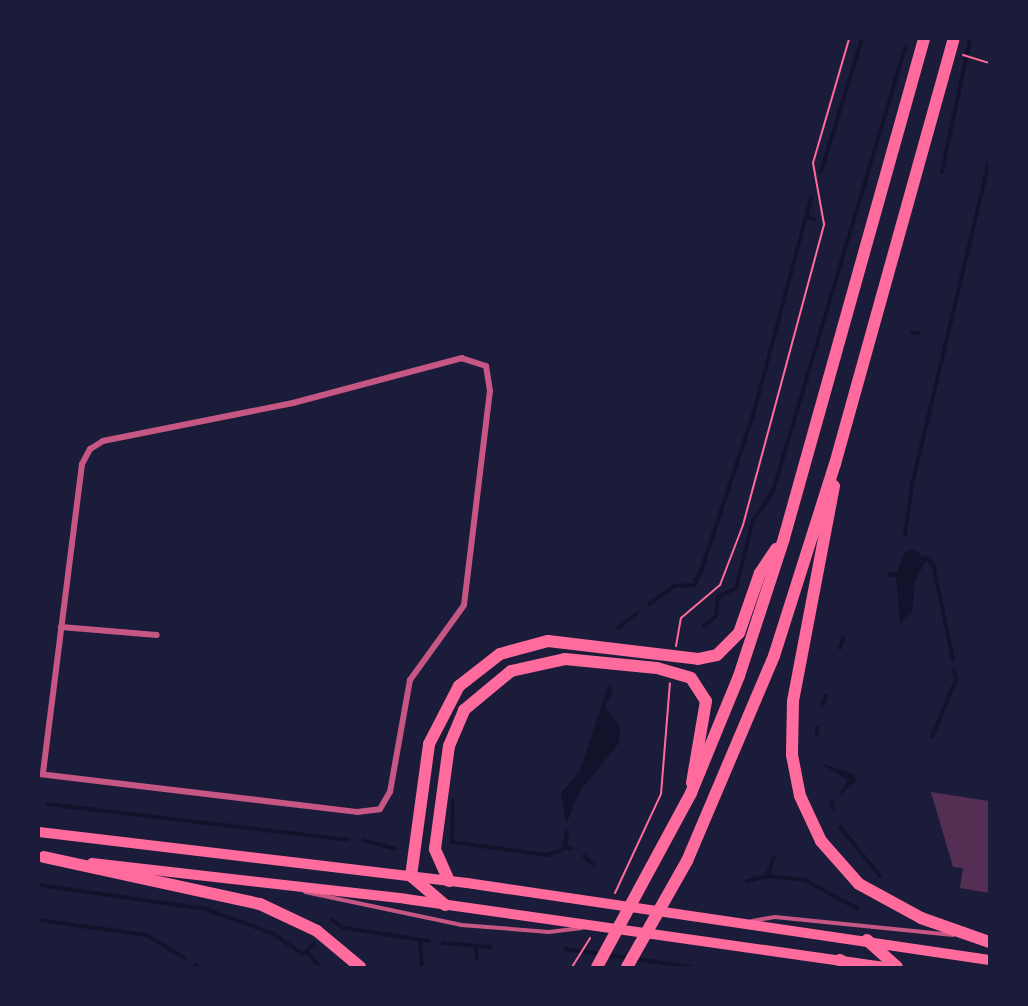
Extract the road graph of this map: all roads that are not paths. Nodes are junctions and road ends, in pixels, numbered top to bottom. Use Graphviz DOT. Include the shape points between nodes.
graph roads {
  1 [pos="924,39"];
  2 [pos="954,39"];
  3 [pos="835,464"];
  4 [pos="784,538"];
  5 [pos="61,627"];
  6 [pos="157,635"];
  7 [pos="41,774"];
  8 [pos="691,793"];
  9 [pos="39,832"];
  10 [pos="42,857"];
  11 [pos="411,876"];
  12 [pos="449,881"];
  13 [pos="270,883"];
  14 [pos="445,905"];
  15 [pos="744,922"];
  16 [pos="598,925"];
  17 [pos="969,937"];
  18 [pos="867,940"];
  19 [pos="989,942"];
  20 [pos="989,960"];
  21 [pos="845,964"];
  22 [pos="360,967"];
  23 [pos="597,967"];
  24 [pos="627,967"];
  25 [pos="882,967"];
  26 [pos="897,967"];
  1 -- 4 [label="highway"];
  2 -- 3 [label="highway"];
  3 -- 17 [label="highway" via="830,525 794,701 792,754 808,816 844,870 875,894"];
  3 -- 24 [label="highway" via="764,682 687,861"];
  4 -- 8 [label="highway" via="740,676"];
  4 -- 11 [label="highway" via="760,573 739,633 717,655 699,659 548,641 513,649 472,673 448,701 429,744"];
  5 -- 6 [label="street"];
  5 -- 7 [label="street"];
  5 -- 7 [label="street" via="82,464 96,444 294,403 462,358 486,366 490,391 464,605 410,680 390,792 380,808 357,812"];
  8 -- 12 [label="highway" via="706,701 691,678 657,668 565,659 526,664 486,686 456,725 443,772 435,849"];
  8 -- 23 [label="highway"];
  9 -- 11 [label="main road"];
  10 -- 13 [label="main road"];
  10 -- 22 [label="highway" via="260,904 312,927"];
  11 -- 12 [label="main road"];
  11 -- 14 [label="highway"];
  12 -- 15 [label="main road"];
  13 -- 14 [label="main road"];
  13 -- 16 [label="lane" via="461,925 549,932"];
  14 -- 16 [label="main road"];
  15 -- 17 [label="lane" via="775,917"];
  15 -- 18 [label="main road"];
  16 -- 21 [label="main road"];
  17 -- 19 [label="highway"];
  18 -- 20 [label="main road"];
  18 -- 26 [label="highway"];
  21 -- 25 [label="main road"];
}
